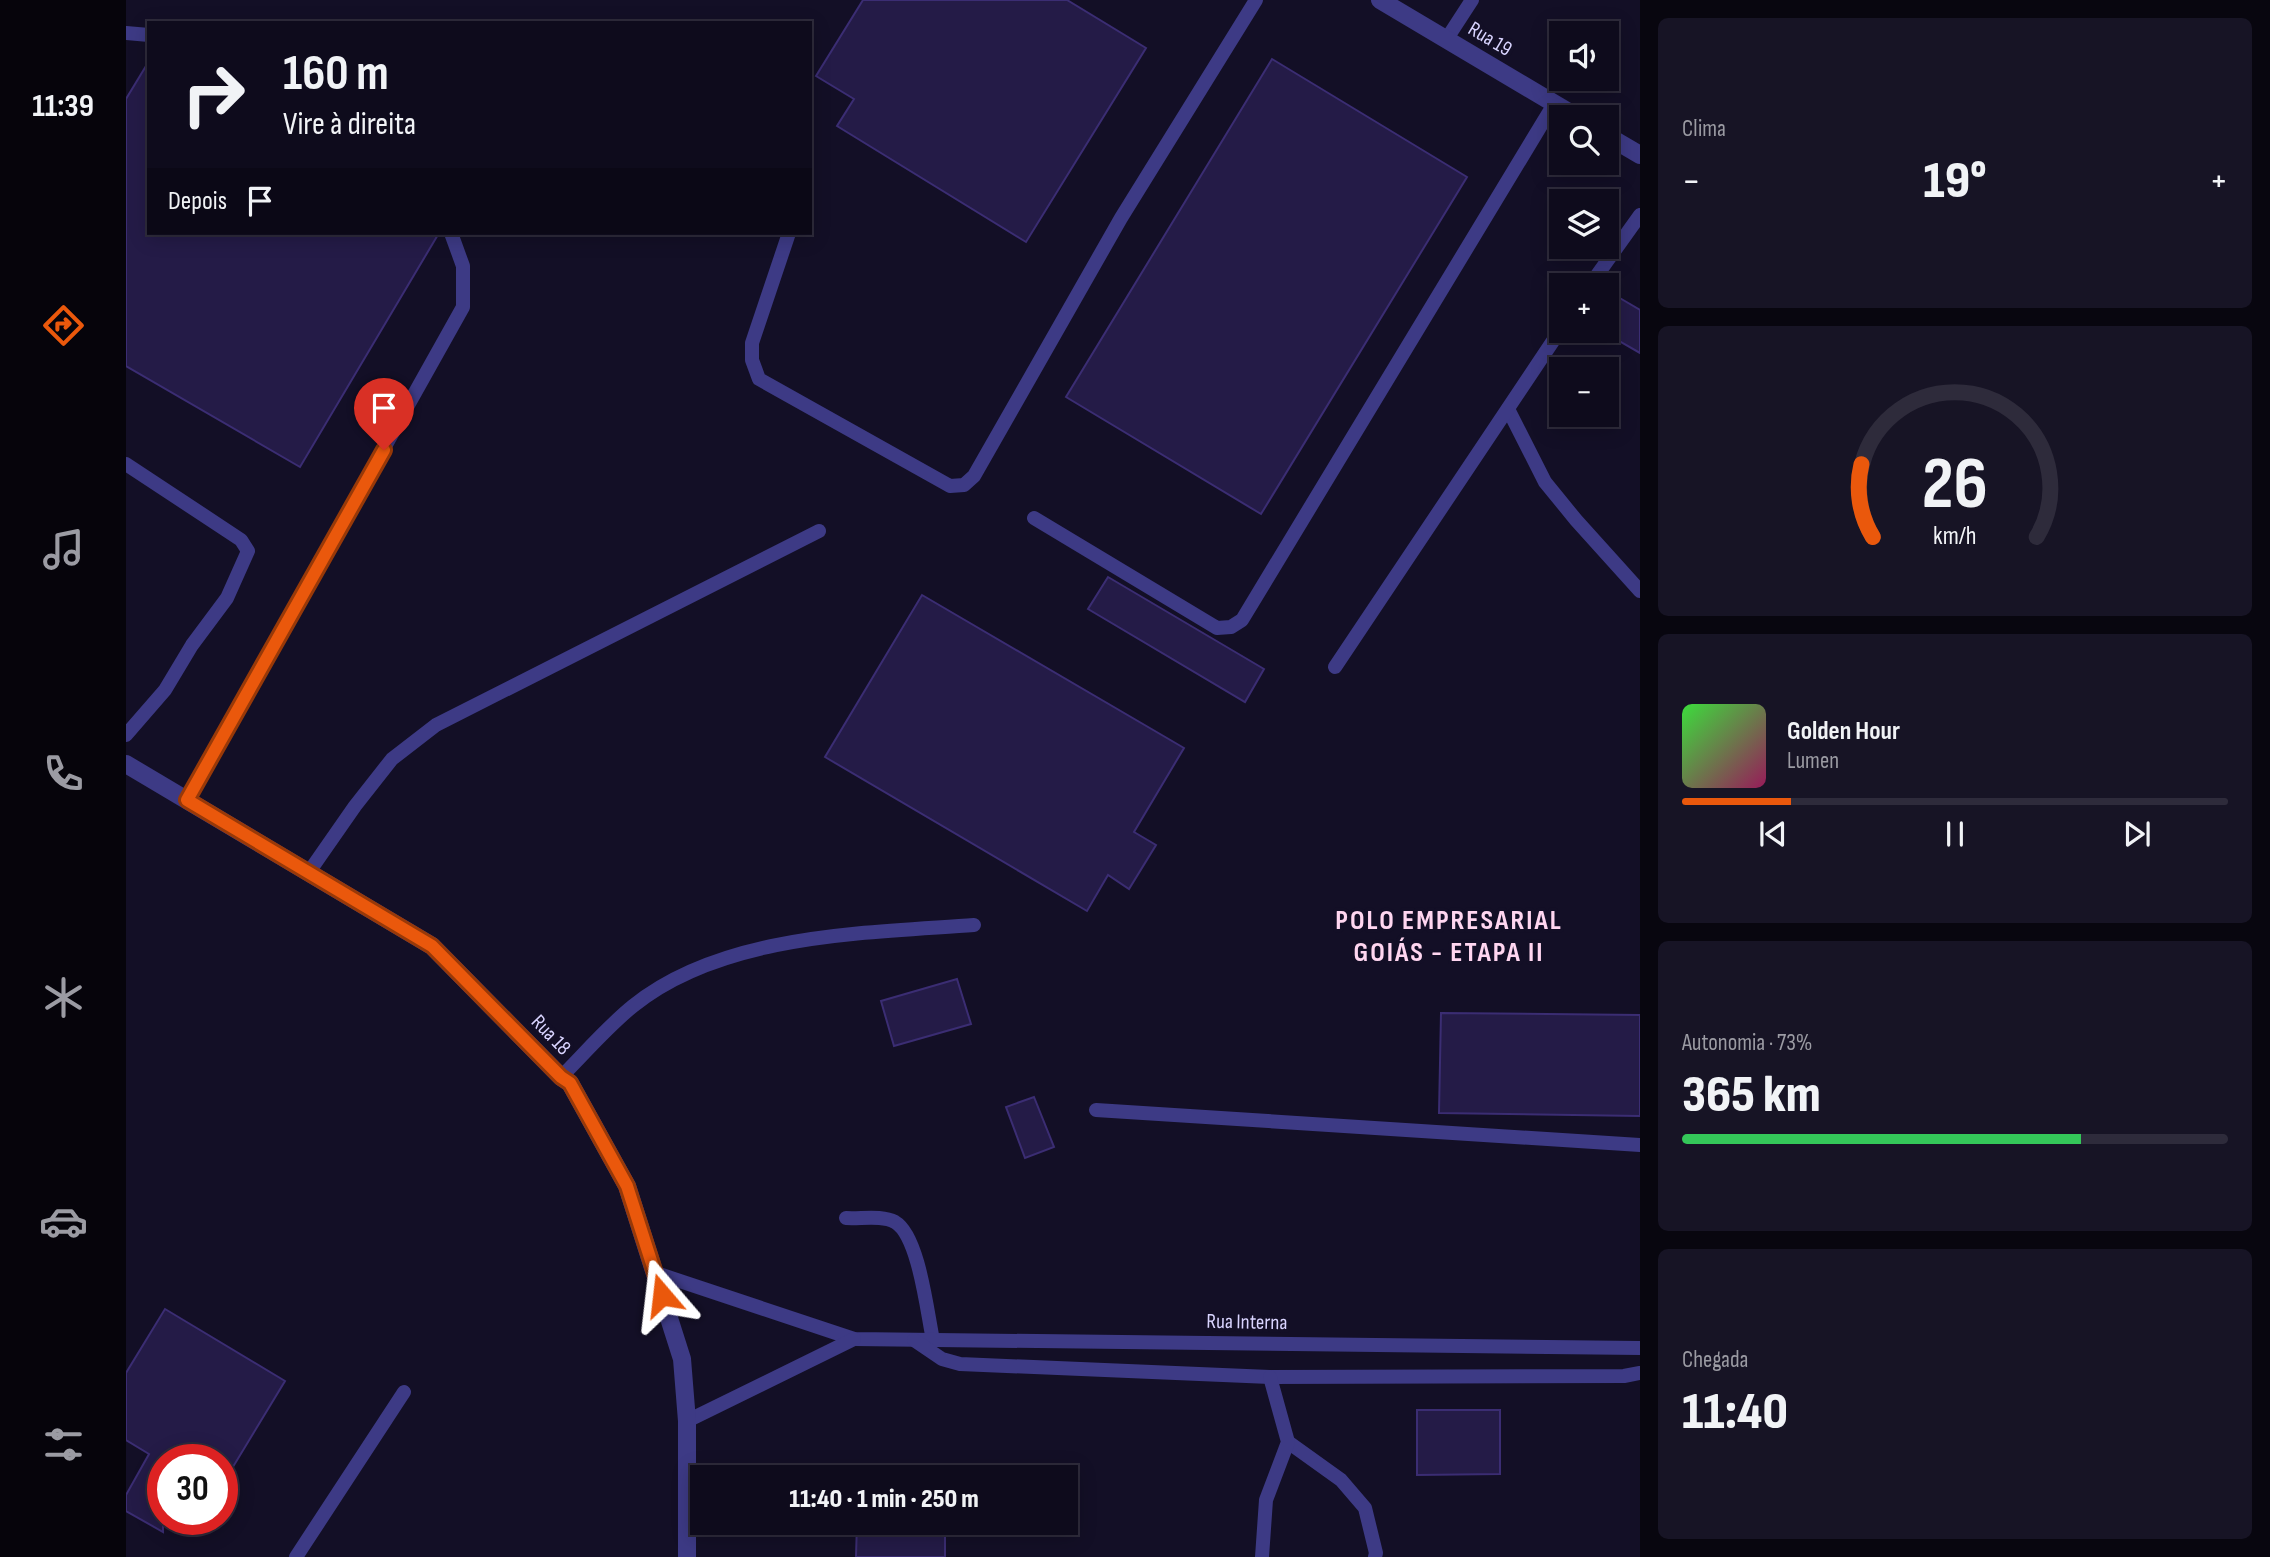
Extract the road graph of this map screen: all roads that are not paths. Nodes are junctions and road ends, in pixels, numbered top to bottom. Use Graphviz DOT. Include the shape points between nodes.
graph roads {
  1 [pos="1256,0"];
  2 [pos="1380,0"];
  3 [pos="1472,0"];
  4 [pos="126,33"];
  5 [pos="147,35"];
  6 [pos="1446,40"];
  7 [pos="1554,104"];
  8 [pos="1619,143"];
  9 [pos="1640,155"];
  10 [pos="1640,215"];
  11 [pos="452,235"];
  12 [pos="788,235"];
  13 [pos="1599,273"];
  14 [pos="1552,343"];
  15 [pos="1508,409"];
  16 [pos="126,464"];
  17 [pos="1034,518"];
  18 [pos="819,531"];
  19 [pos="1640,591"];
  20 [pos="1335,667"];
  21 [pos="126,735"];
  22 [pos="126,764"];
  23 [pos="187,800"];
  24 [pos="309,872"];
  25 [pos="974,925"];
  26 [pos="561,1077"];
  27 [pos="1096,1110"];
  28 [pos="1640,1144"];
  29 [pos="846,1219"];
  30 [pos="656,1273"];
  31 [pos="854,1339"];
  32 [pos="912,1339"];
  33 [pos="933,1340"];
  34 [pos="1640,1348"];
  35 [pos="1640,1373"];
  36 [pos="1270,1377"];
  37 [pos="404,1392"];
  38 [pos="687,1420"];
  39 [pos="1288,1442"];
  40 [pos="296,1557"];
  41 [pos="688,1557"];
  42 [pos="1262,1557"];
  43 [pos="1375,1557"];
  1 -- 12 [label="lane" via="1121,218 974,476 964,485 950,486 759,379 752,344"];
  2 -- 6 [label="street, Rua 19"];
  3 -- 6 [label="lane"];
  4 -- 5 [label="lane"];
  6 -- 7 [label="street, Rua 19"];
  7 -- 17 [label="lane" via="1242,620 1217,628"];
  8 -- 9 [label="street"];
  10 -- 13 [label="lane"];
  11 -- 23 [label="lane" via="463,266 463,307"];
  14 -- 15 [label="lane"];
  15 -- 19 [label="lane" via="1545,482"];
  15 -- 20 [label="lane"];
  16 -- 21 [label="lane" via="242,540 248,551 227,598 165,690"];
  18 -- 24 [label="lane" via="436,725 392,759"];
  22 -- 23 [label="street, Rua 18"];
  23 -- 24 [label="street, Rua 18"];
  24 -- 26 [label="street, Rua 18" via="432,946"];
  25 -- 26 [label="lane" via="853,934 759,950 690,971 633,1006"];
  26 -- 30 [label="street, Rua 18" via="570,1083 627,1186"];
  27 -- 28 [label="lane"];
  29 -- 33 [label="lane" via="887,1219 898,1224 912,1243"];
  30 -- 31 [label="lane, Rua Interna"];
  30 -- 38 [label="street, Rua 18" via="682,1359"];
  31 -- 32 [label="lane, Rua Interna"];
  31 -- 38 [label="lane, Rua Interna"];
  32 -- 33 [label="lane, Rua Interna"];
  32 -- 36 [label="lane" via="942,1359 960,1364"];
  33 -- 34 [label="lane, Rua Interna"];
  35 -- 36 [label="lane"];
  36 -- 39 [label="lane"];
  37 -- 40 [label="lane"];
  38 -- 41 [label="street, Rua 18"];
  39 -- 42 [label="lane" via="1266,1500"];
  39 -- 43 [label="lane" via="1341,1480 1365,1508"];
}
